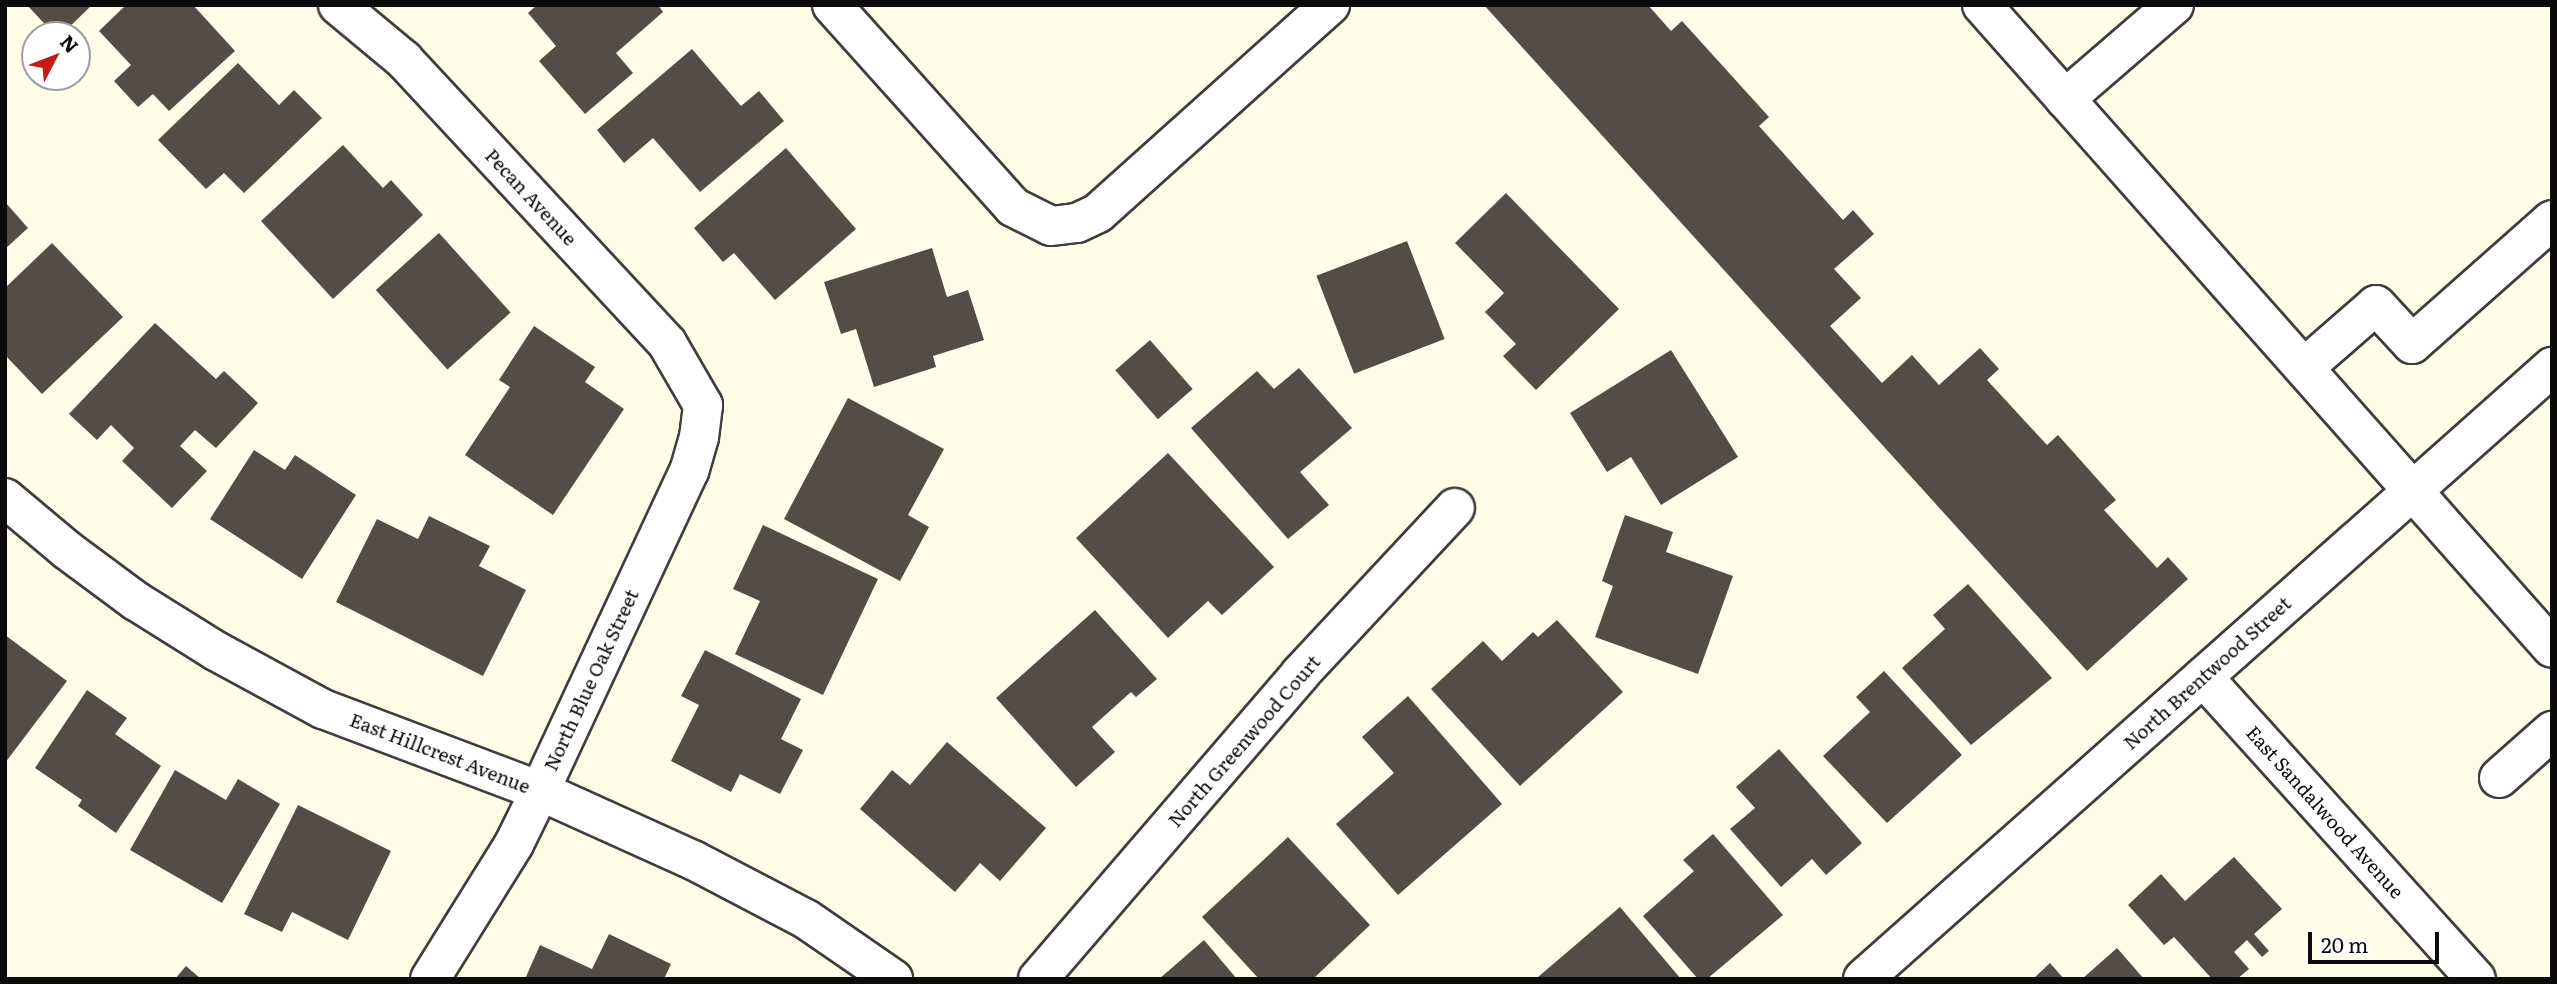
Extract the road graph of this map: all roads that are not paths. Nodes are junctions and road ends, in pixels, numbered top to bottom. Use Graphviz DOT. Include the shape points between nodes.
graph roads {
  1 [pos="338,5"];
  2 [pos="832,5"];
  3 [pos="1330,5"];
  4 [pos="1982,5"];
  5 [pos="2174,5"];
  6 [pos="2065,99"];
  7 [pos="2552,220"];
  8 [pos="2305,367"];
  9 [pos="2552,367"];
  10 [pos="703,405"];
  11 [pos="2414,489"];
  12 [pos="5,498"];
  13 [pos="1455,508"];
  14 [pos="2552,648"];
  15 [pos="2203,677"];
  16 [pos="2552,730"];
  17 [pos="2499,778"];
  18 [pos="540,791"];
  19 [pos="430,979"];
  20 [pos="893,979"];
  21 [pos="1038,979"];
  22 [pos="1863,979"];
  23 [pos="2476,979"];
  1 -- 10 [label="street, Pecan Avenue" via="404,60 667,344"];
  2 -- 3 [label="street" via="1013,207 1051,226 1077,223 1098,213"];
  4 -- 6 [label="street"];
  5 -- 6 [label="street"];
  6 -- 8 [label="street"];
  7 -- 8 [label="street" via="2412,344 2376,305"];
  8 -- 11 [label="street"];
  9 -- 11 [label="street, North Brentwood Street"];
  10 -- 18 [label="street, North Blue Oak Street" via="689,471"];
  11 -- 14 [label="street"];
  11 -- 15 [label="street, North Brentwood Street"];
  12 -- 18 [label="street, East Hillcrest Avenue" via="136,601 216,651 323,709"];
  13 -- 21 [label="street, North Greenwood Court" via="1300,674"];
  15 -- 22 [label="street, North Brentwood Street"];
  15 -- 23 [label="street, East Sandalwood Avenue"];
  16 -- 17 [label="street"];
  18 -- 19 [label="street, North Blue Oak Street" via="514,844"];
  18 -- 20 [label="street, East Hillcrest Avenue" via="693,860 806,919"];
}
